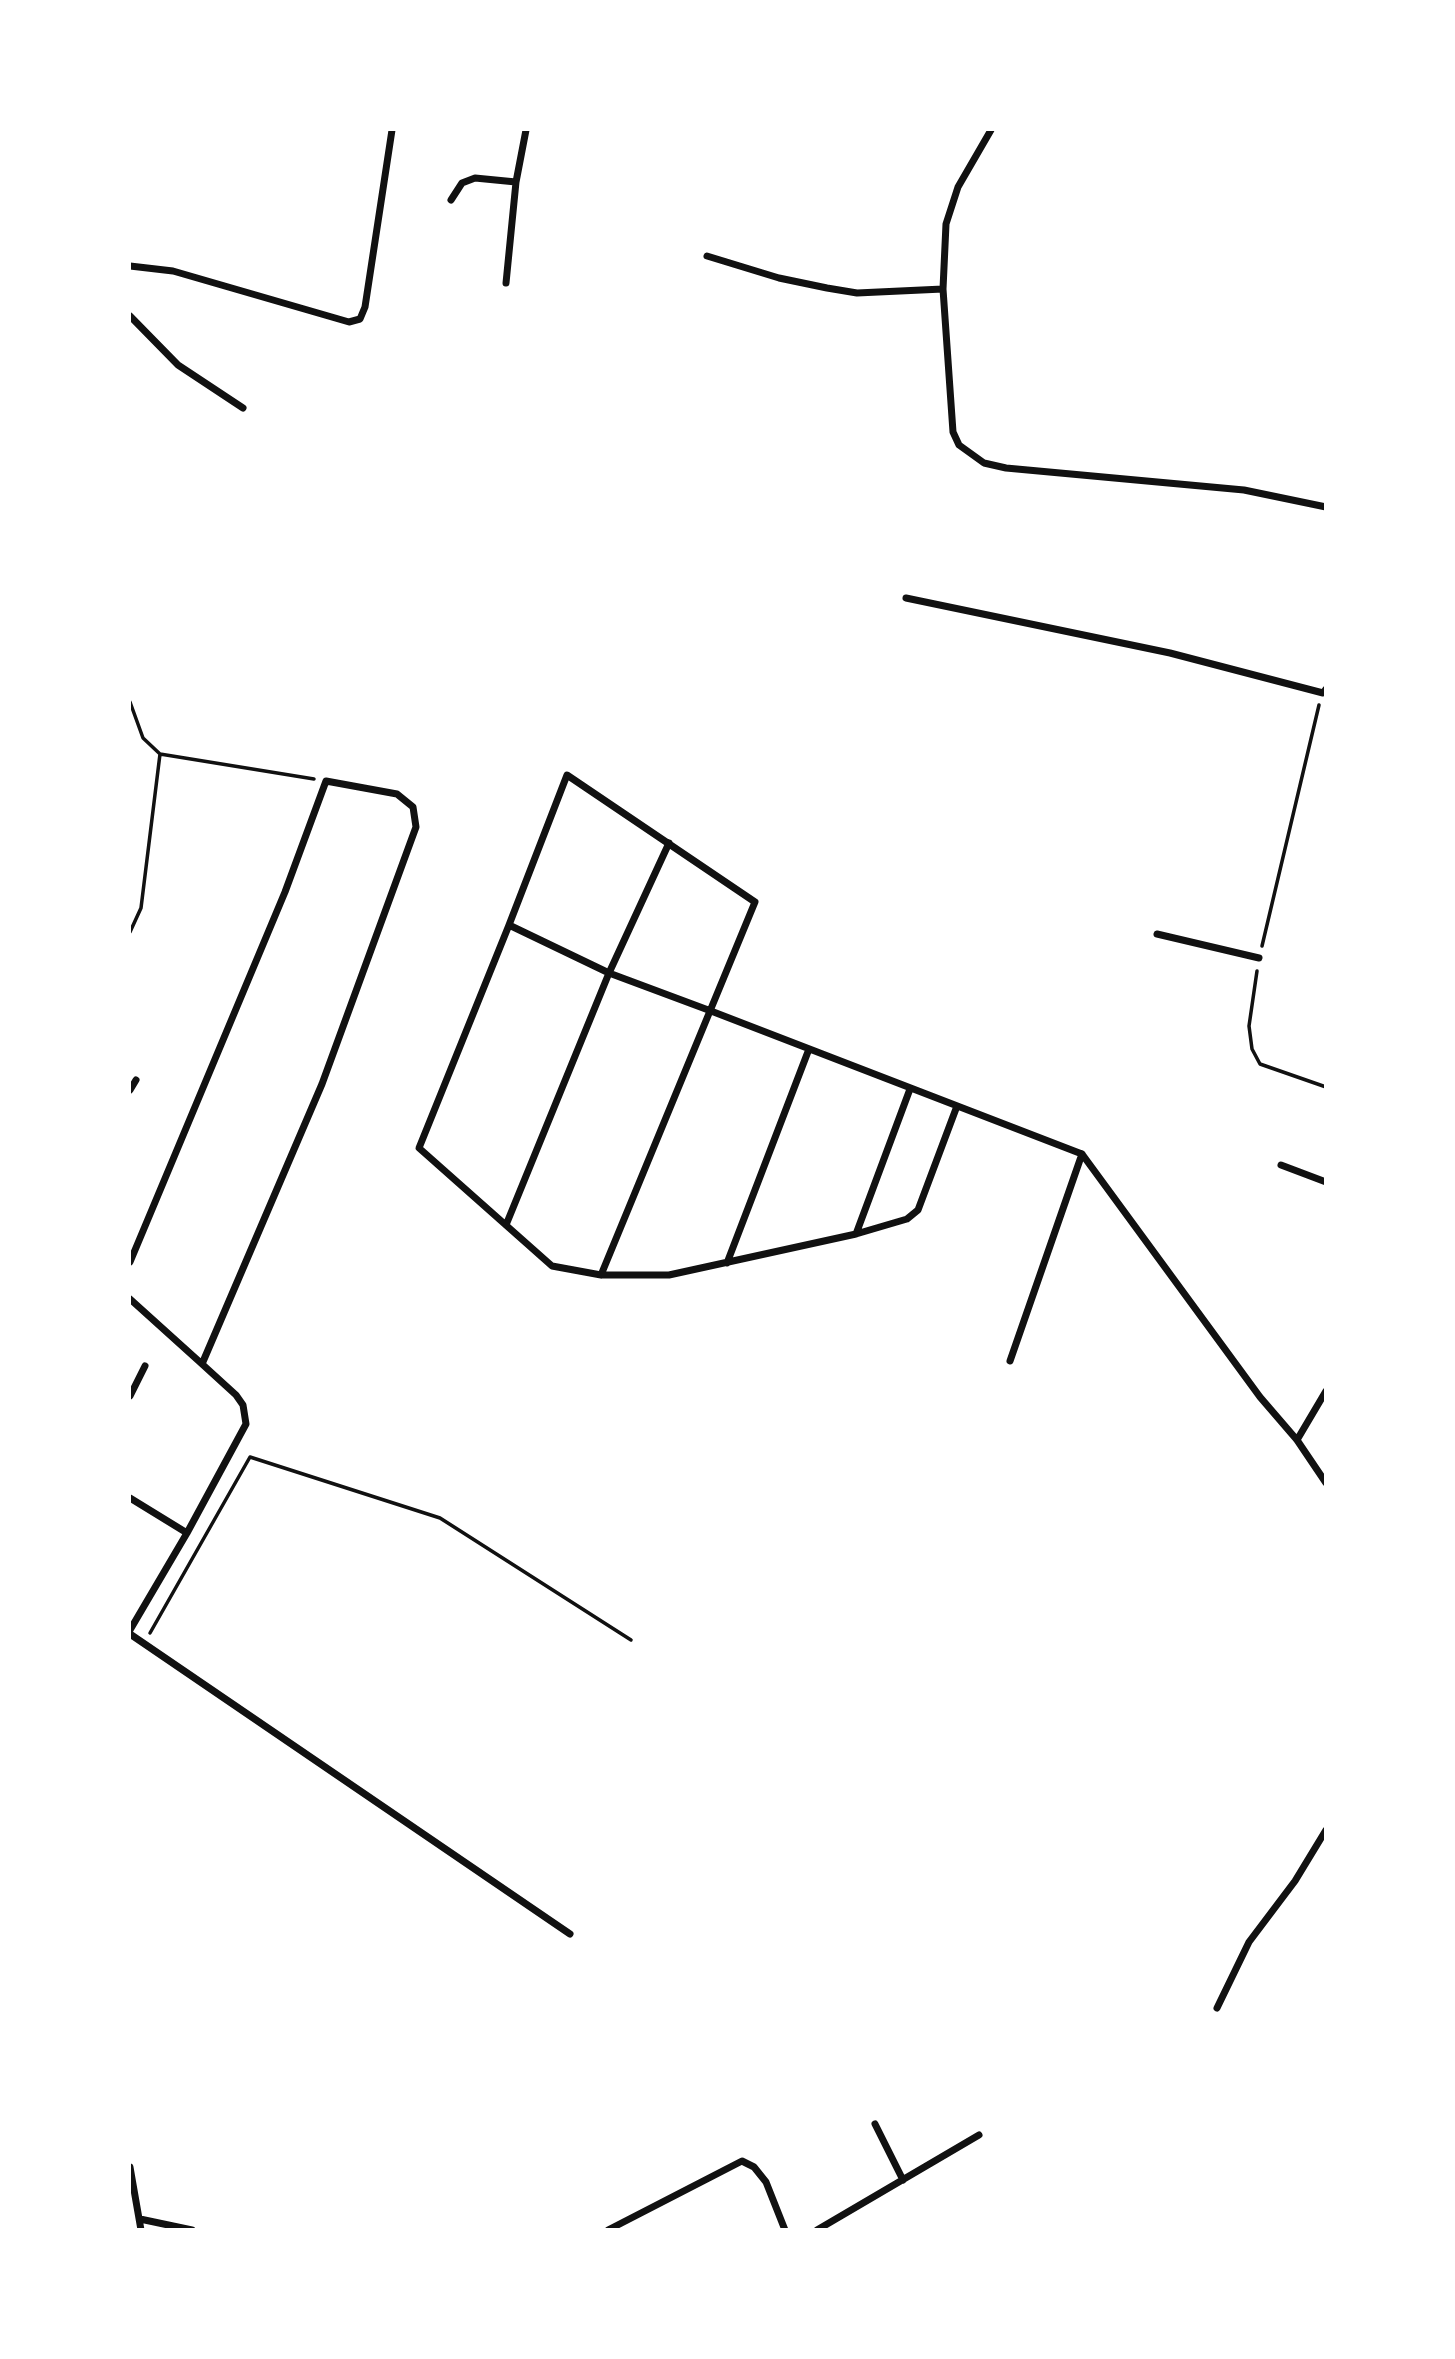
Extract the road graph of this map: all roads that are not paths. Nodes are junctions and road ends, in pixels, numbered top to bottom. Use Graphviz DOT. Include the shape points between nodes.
graph roads {
  1 [pos="391,130"];
  2 [pos="526,130"];
  3 [pos="991,130"];
  4 [pos="516,182"];
  5 [pos="451,200"];
  6 [pos="707,256"];
  7 [pos="130,266"];
  8 [pos="506,283"];
  9 [pos="943,289"];
  10 [pos="130,316"];
  11 [pos="243,408"];
  12 [pos="1325,507"];
  13 [pos="906,598"];
  14 [pos="1324,691"];
  15 [pos="669,843"];
  16 [pos="509,925"];
  17 [pos="1157,934"];
  18 [pos="1259,958"];
  19 [pos="609,973"];
  20 [pos="711,1011"];
  21 [pos="808,1049"];
  22 [pos="136,1080"];
  23 [pos="910,1089"];
  24 [pos="130,1090"];
  25 [pos="957,1106"];
  26 [pos="1082,1154"];
  27 [pos="1281,1165"];
  28 [pos="1325,1182"];
  29 [pos="506,1225"];
  30 [pos="856,1234"];
  31 [pos="130,1262"];
  32 [pos="727,1263"];
  33 [pos="601,1275"];
  34 [pos="130,1299"];
  35 [pos="1010,1361"];
  36 [pos="202,1364"];
  37 [pos="145,1366"];
  38 [pos="1325,1391"];
  39 [pos="130,1396"];
  40 [pos="1297,1440"];
  41 [pos="1325,1483"];
  42 [pos="130,1498"];
  43 [pos="187,1533"];
  44 [pos="130,1632"];
  45 [pos="1325,1830"];
  46 [pos="570,1934"];
  47 [pos="1217,2008"];
  48 [pos="875,2124"];
  49 [pos="979,2135"];
  50 [pos="130,2167"];
  51 [pos="903,2180"];
  52 [pos="140,2219"];
  53 [pos="141,2230"];
  54 [pos="192,2230"];
  55 [pos="608,2230"];
  56 [pos="785,2230"];
  57 [pos="817,2230"];
  1 -- 7 [label="street" via="360,319 349,322 173,271"];
  2 -- 4 [label="street"];
  3 -- 9 [label="street" via="958,187 946,225"];
  4 -- 5 [label="street" via="475,178 463,183"];
  4 -- 8 [label="street"];
  6 -- 9 [label="street" via="779,278 858,293"];
  9 -- 12 [label="street" via="953,432 960,445 984,463 1244,490"];
  10 -- 11 [label="street" via="178,365"];
  13 -- 14 [label="street" via="1170,653"];
  15 -- 16 [label="street" via="567,775"];
  15 -- 19 [label="street"];
  15 -- 20 [label="street" via="755,902"];
  16 -- 19 [label="street"];
  16 -- 29 [label="street" via="419,1149"];
  17 -- 18 [label="street"];
  19 -- 20 [label="street"];
  19 -- 29 [label="street"];
  20 -- 21 [label="street"];
  20 -- 33 [label="street"];
  21 -- 23 [label="street"];
  21 -- 32 [label="street"];
  22 -- 24 [label="street"];
  23 -- 25 [label="street"];
  23 -- 30 [label="street"];
  25 -- 26 [label="street"];
  25 -- 30 [label="street" via="918,1210 907,1219"];
  26 -- 35 [label="street"];
  26 -- 40 [label="street" via="1252,1387"];
  27 -- 28 [label="street"];
  29 -- 33 [label="street" via="552,1266"];
  30 -- 32 [label="street"];
  31 -- 36 [label="street" via="285,892 326,781 397,794 412,807 416,827 322,1084"];
  32 -- 33 [label="street" via="669,1275"];
  34 -- 36 [label="street"];
  36 -- 43 [label="street" via="236,1395 246,1424"];
  37 -- 39 [label="street"];
  38 -- 40 [label="street"];
  40 -- 41 [label="street"];
  42 -- 43 [label="street"];
  43 -- 44 [label="street"];
  44 -- 46 [label="street"];
  45 -- 47 [label="street" via="1295,1881 1249,1942"];
  48 -- 51 [label="street"];
  49 -- 51 [label="street"];
  50 -- 52 [label="street"];
  51 -- 57 [label="street"];
  52 -- 53 [label="street"];
  52 -- 54 [label="street"];
  55 -- 56 [label="street" via="742,2161 766,2182"];
}
